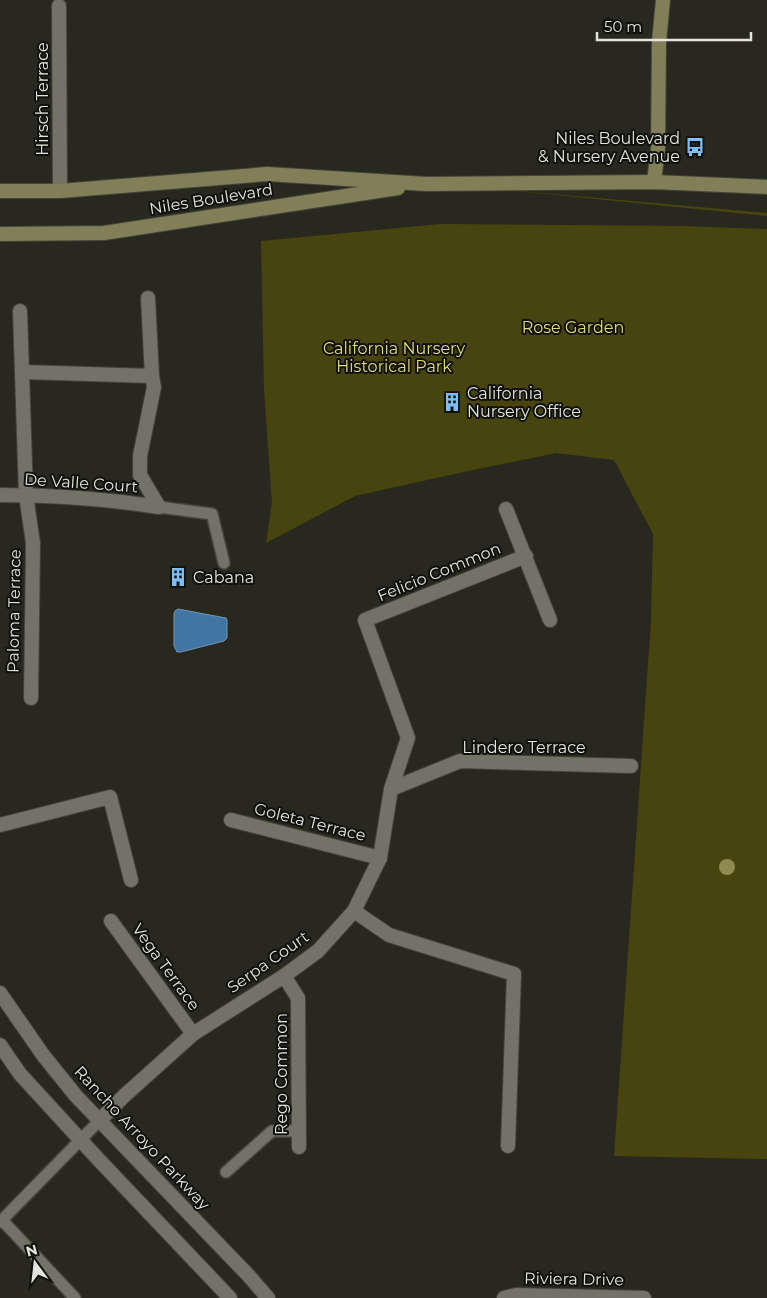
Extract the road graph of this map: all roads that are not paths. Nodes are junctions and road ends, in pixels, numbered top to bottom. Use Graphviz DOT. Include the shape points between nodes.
graph roads {
  1 [pos="663,0"];
  2 [pos="59,6"];
  3 [pos="654,182"];
  4 [pos="426,184"];
  5 [pos="767,187"];
  6 [pos="0,191"];
  7 [pos="60,191"];
  8 [pos="0,234"];
  9 [pos="148,298"];
  10 [pos="20,311"];
  11 [pos="23,372"];
  12 [pos="152,376"];
  13 [pos="0,495"];
  14 [pos="26,495"];
  15 [pos="159,507"];
  16 [pos="506,509"];
  17 [pos="526,556"];
  18 [pos="224,563"];
  19 [pos="365,620"];
  20 [pos="550,620"];
  21 [pos="31,698"];
  22 [pos="631,766"];
  23 [pos="391,789"];
  24 [pos="231,820"];
  25 [pos="0,826"];
  26 [pos="380,858"];
  27 [pos="131,880"];
  28 [pos="354,911"];
  29 [pos="111,921"];
  30 [pos="284,976"];
  31 [pos="0,993"];
  32 [pos="193,1034"];
  33 [pos="0,1044"];
  34 [pos="100,1120"];
  35 [pos="298,1131"];
  36 [pos="81,1140"];
  37 [pos="508,1146"];
  38 [pos="299,1147"];
  39 [pos="226,1172"];
  40 [pos="1,1221"];
  41 [pos="75,1298"];
  42 [pos="230,1298"];
  43 [pos="268,1298"];
  44 [pos="504,1298"];
  45 [pos="644,1298"];
  1 -- 3 [label="main road"];
  2 -- 7 [label="street, Hirsch Terrace"];
  3 -- 4 [label="main road, Niles Boulevard"];
  3 -- 5 [label="main road, Niles Boulevard"];
  4 -- 7 [label="main road, Niles Boulevard" via="267,174"];
  4 -- 8 [label="main road, Niles Boulevard" via="104,233"];
  6 -- 7 [label="main road, Niles Boulevard"];
  9 -- 12 [label="street"];
  10 -- 11 [label="street, Paloma Terrace"];
  11 -- 12 [label="street"];
  11 -- 14 [label="street, Paloma Terrace"];
  12 -- 15 [label="street" via="154,388 140,456 140,475"];
  13 -- 14 [label="street, De Valle Court"];
  14 -- 15 [label="street, De Valle Court"];
  14 -- 21 [label="street, Paloma Terrace" via="33,543"];
  15 -- 18 [label="lane" via="212,514"];
  16 -- 17 [label="street, Felicio Common"];
  17 -- 19 [label="street, Felicio Common"];
  17 -- 20 [label="street, Felicio Common"];
  19 -- 23 [label="street, Serpa Court" via="408,738"];
  22 -- 23 [label="street, Lindero Terrace" via="460,761"];
  23 -- 26 [label="street, Serpa Court"];
  24 -- 26 [label="street, Goleta Terrace"];
  25 -- 27 [label="street" via="110,797"];
  26 -- 28 [label="street, Serpa Court"];
  28 -- 30 [label="street, Serpa Court" via="318,951"];
  28 -- 37 [label="street" via="389,935 514,974"];
  29 -- 32 [label="street, Vega Terrace"];
  30 -- 32 [label="street, Serpa Court"];
  30 -- 35 [label="street, Rego Common" via="298,998"];
  31 -- 34 [label="street, Rancho Arroyo Parkway" via="43,1055"];
  32 -- 34 [label="street, Serpa Court"];
  33 -- 36 [label="street" via="20,1074"];
  34 -- 36 [label="lane"];
  34 -- 43 [label="street, Rancho Arroyo Parkway"];
  35 -- 38 [label="street, Rego Common"];
  35 -- 39 [label="lane" via="272,1132"];
  36 -- 40 [label="lane"];
  36 -- 42 [label="street"];
  40 -- 41 [label="lane"];
  44 -- 45 [label="street, Riviera Drive" via="516,1295"];
}
